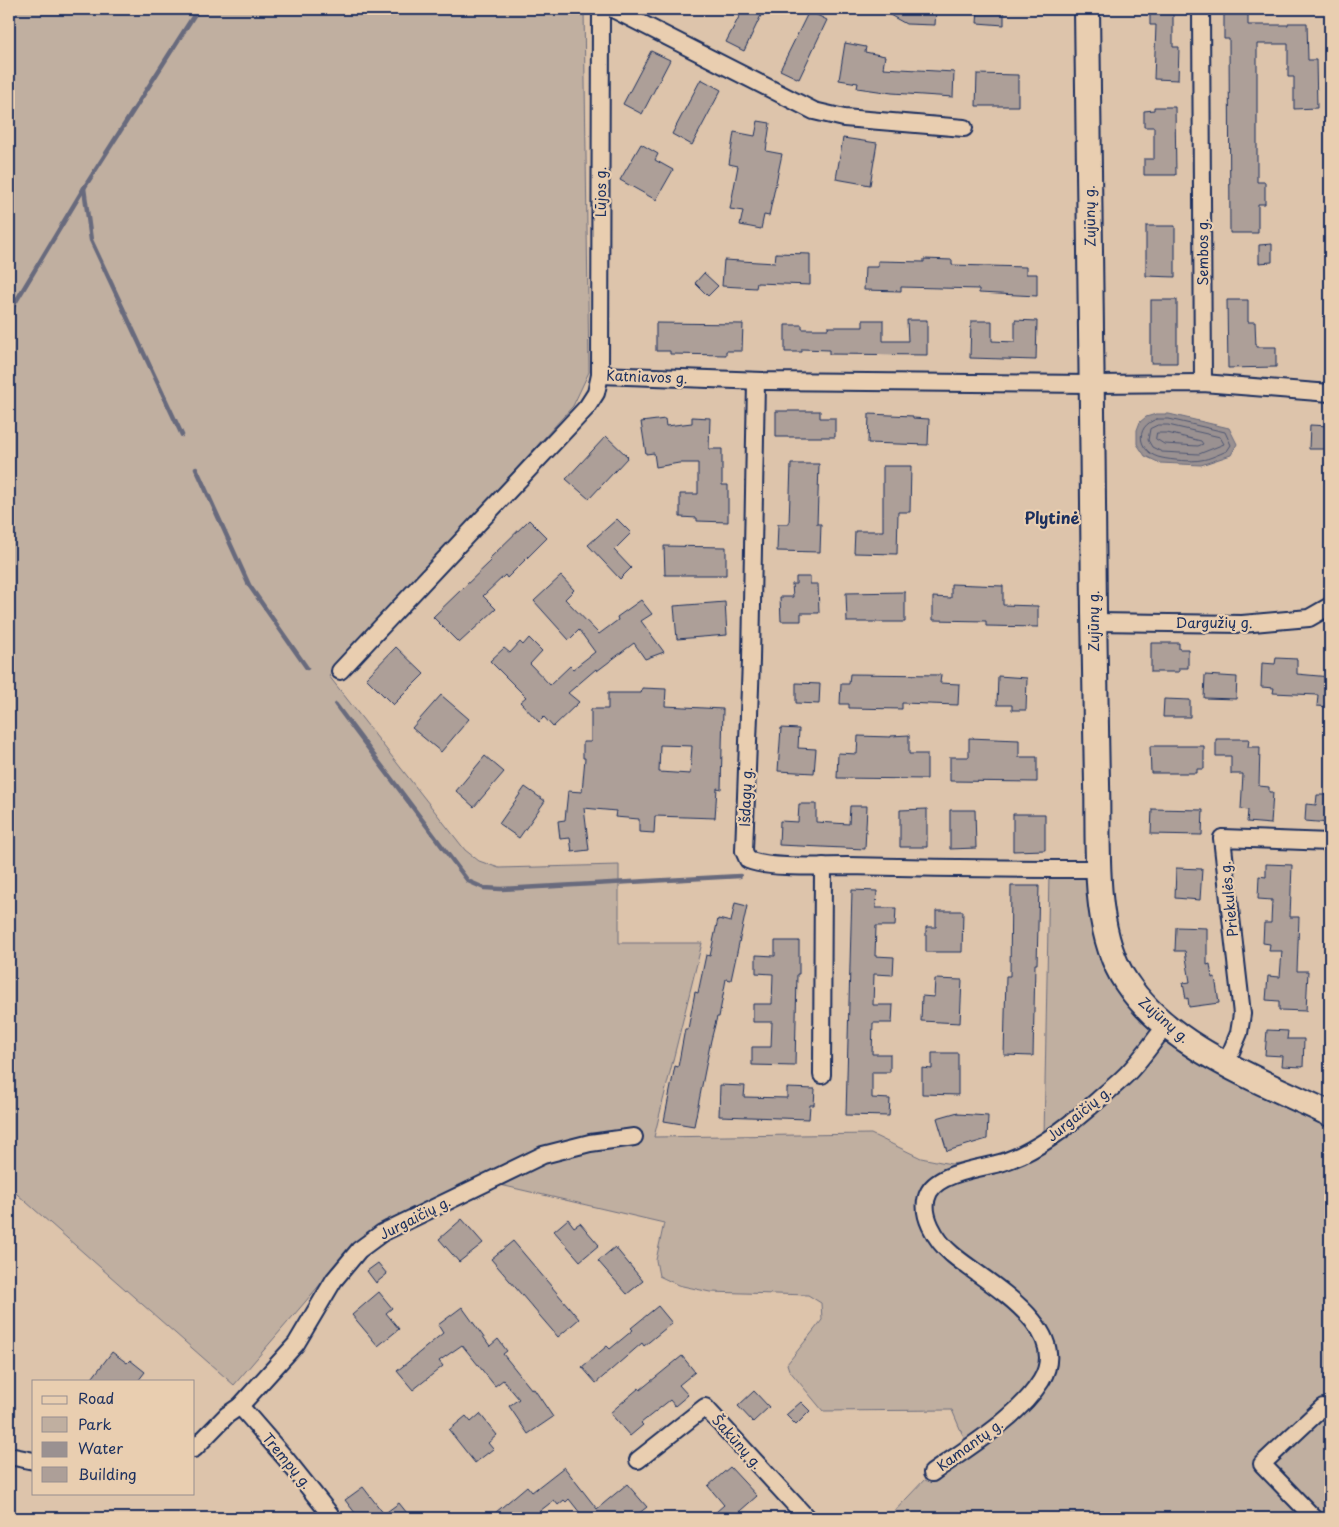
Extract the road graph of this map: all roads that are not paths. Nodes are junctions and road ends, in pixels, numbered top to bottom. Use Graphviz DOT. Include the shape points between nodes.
graph roads {
  1 [pos="601,9"];
  2 [pos="613,9"];
  3 [pos="1087,9"];
  4 [pos="1202,9"];
  5 [pos="964,128"];
  6 [pos="600,375"];
  7 [pos="756,381"];
  8 [pos="1203,383"];
  9 [pos="1092,384"];
  10 [pos="1330,394"];
  11 [pos="1330,606"];
  12 [pos="1094,622"];
  13 [pos="340,672"];
  14 [pos="1330,842"];
  15 [pos="823,866"];
  16 [pos="1099,869"];
  17 [pos="1166,1025"];
  18 [pos="1226,1064"];
  19 [pos="822,1075"];
  20 [pos="1330,1114"];
  21 [pos="634,1137"];
  22 [pos="941,1180"];
  23 [pos="240,1406"];
  24 [pos="1330,1408"];
  25 [pos="195,1448"];
  26 [pos="9,1456"];
  27 [pos="638,1460"];
  28 [pos="32,1461"];
  29 [pos="932,1473"];
  30 [pos="333,1518"];
  31 [pos="807,1518"];
  32 [pos="1314,1518"];
  1 -- 6 [label="street, Lūjos g."];
  2 -- 5 [label="street" via="814,111 844,118"];
  3 -- 9 [label="main road, Zujūnų g."];
  4 -- 8 [label="street, Sembos g."];
  6 -- 7 [label="street, Katniavos g."];
  6 -- 13 [label="street, Katniavos g." via="596,393 587,407"];
  7 -- 9 [label="street, Katniavos g."];
  7 -- 15 [label="street, Išdagų g." via="744,851 748,860 759,864"];
  8 -- 9 [label="street"];
  8 -- 10 [label="street"];
  9 -- 12 [label="main road, Zujūnų g."];
  11 -- 12 [label="street, Dargužių g." via="1309,618 1242,624"];
  12 -- 16 [label="main road, Zujūnų g."];
  14 -- 18 [label="street, Priekulės g." via="1222,838 1242,1014 1239,1033"];
  15 -- 16 [label="street, Išdagų g."];
  15 -- 19 [label="street"];
  16 -- 17 [label="main road, Zujūnų g." via="1103,926 1111,954 1125,982"];
  17 -- 18 [label="main road, Zujūnų g."];
  17 -- 22 [label="street, Jurgaičių g." via="1126,1075 1050,1139 1002,1163"];
  18 -- 20 [label="main road, Zujūnų g."];
  21 -- 23 [label="street, Jurgaičių g." via="590,1143 544,1155 382,1233 359,1250 334,1280 296,1344"];
  22 -- 29 [label="street, Kamantų g." via="929,1191 925,1202 926,1218 951,1254 991,1281 1044,1334 1047,1364 1041,1380 1009,1417"];
  23 -- 25 [label="street, Jurgaičių g."];
  23 -- 30 [label="street, Trempų g."];
  24 -- 32 [label="street" via="1323,1407 1262,1464"];
  26 -- 28 [label="street"];
  27 -- 31 [label="street, Šakūnų g." via="705,1407"];
}
